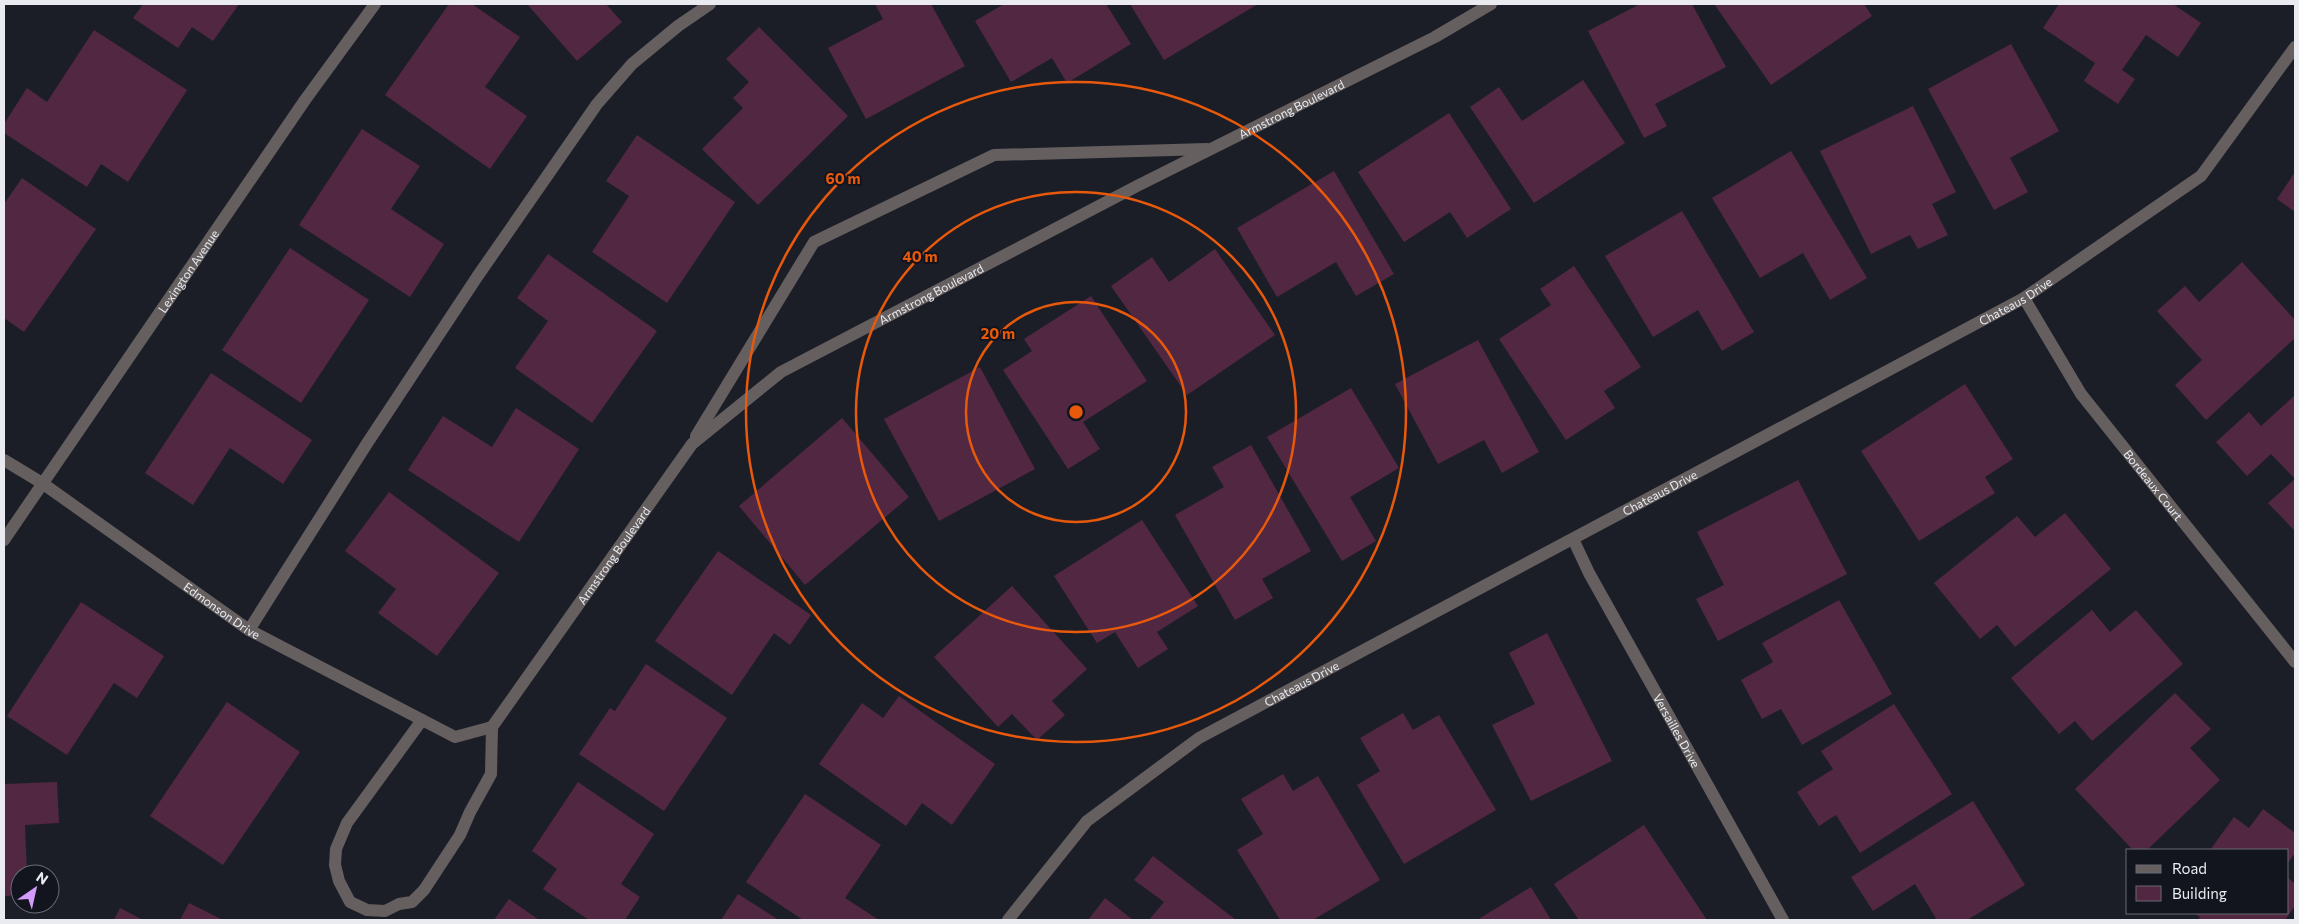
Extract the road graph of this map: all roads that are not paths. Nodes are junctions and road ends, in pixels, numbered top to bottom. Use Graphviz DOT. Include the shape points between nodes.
graph roads {
  1 [pos="376,4"];
  2 [pos="710,4"];
  3 [pos="1491,4"];
  4 [pos="2295,47"];
  5 [pos="1212,149"];
  6 [pos="2024,298"];
  7 [pos="692,444"];
  8 [pos="4,460"];
  9 [pos="42,483"];
  10 [pos="1572,539"];
  11 [pos="4,540"];
  12 [pos="249,630"];
  13 [pos="2295,662"];
  14 [pos="422,720"];
  15 [pos="492,727"];
  16 [pos="1008,920"];
  17 [pos="1783,920"];
  1 -- 9 [label="street, Lexington Avenue" via="305,100"];
  2 -- 12 [label="street" via="632,64 597,104 366,444"];
  3 -- 5 [label="street, Armstrong Boulevard" via="1435,37"];
  4 -- 6 [label="street, Chateaus Drive" via="2201,176"];
  5 -- 7 [label="street, Armstrong Boulevard" via="781,372"];
  5 -- 7 [label="street" via="994,155 814,242"];
  6 -- 10 [label="street, Chateaus Drive"];
  6 -- 13 [label="street, Bordeaux Court" via="2080,394"];
  7 -- 15 [label="street, Armstrong Boulevard"];
  8 -- 9 [label="street, Edmonson Drive"];
  9 -- 11 [label="street, Lexington Avenue"];
  9 -- 12 [label="street, Edmonson Drive"];
  10 -- 16 [label="street, Chateaus Drive" via="1199,738 1087,820"];
  10 -- 17 [label="street, Versailles Drive"];
  12 -- 14 [label="street, Edmonson Drive"];
  14 -- 15 [label="street, Edmonson Drive" via="454,737"];
  14 -- 15 [label="street" via="347,823 336,849 339,881 350,902 367,910 385,911 412,902 424,890 460,835 491,774"];
}
